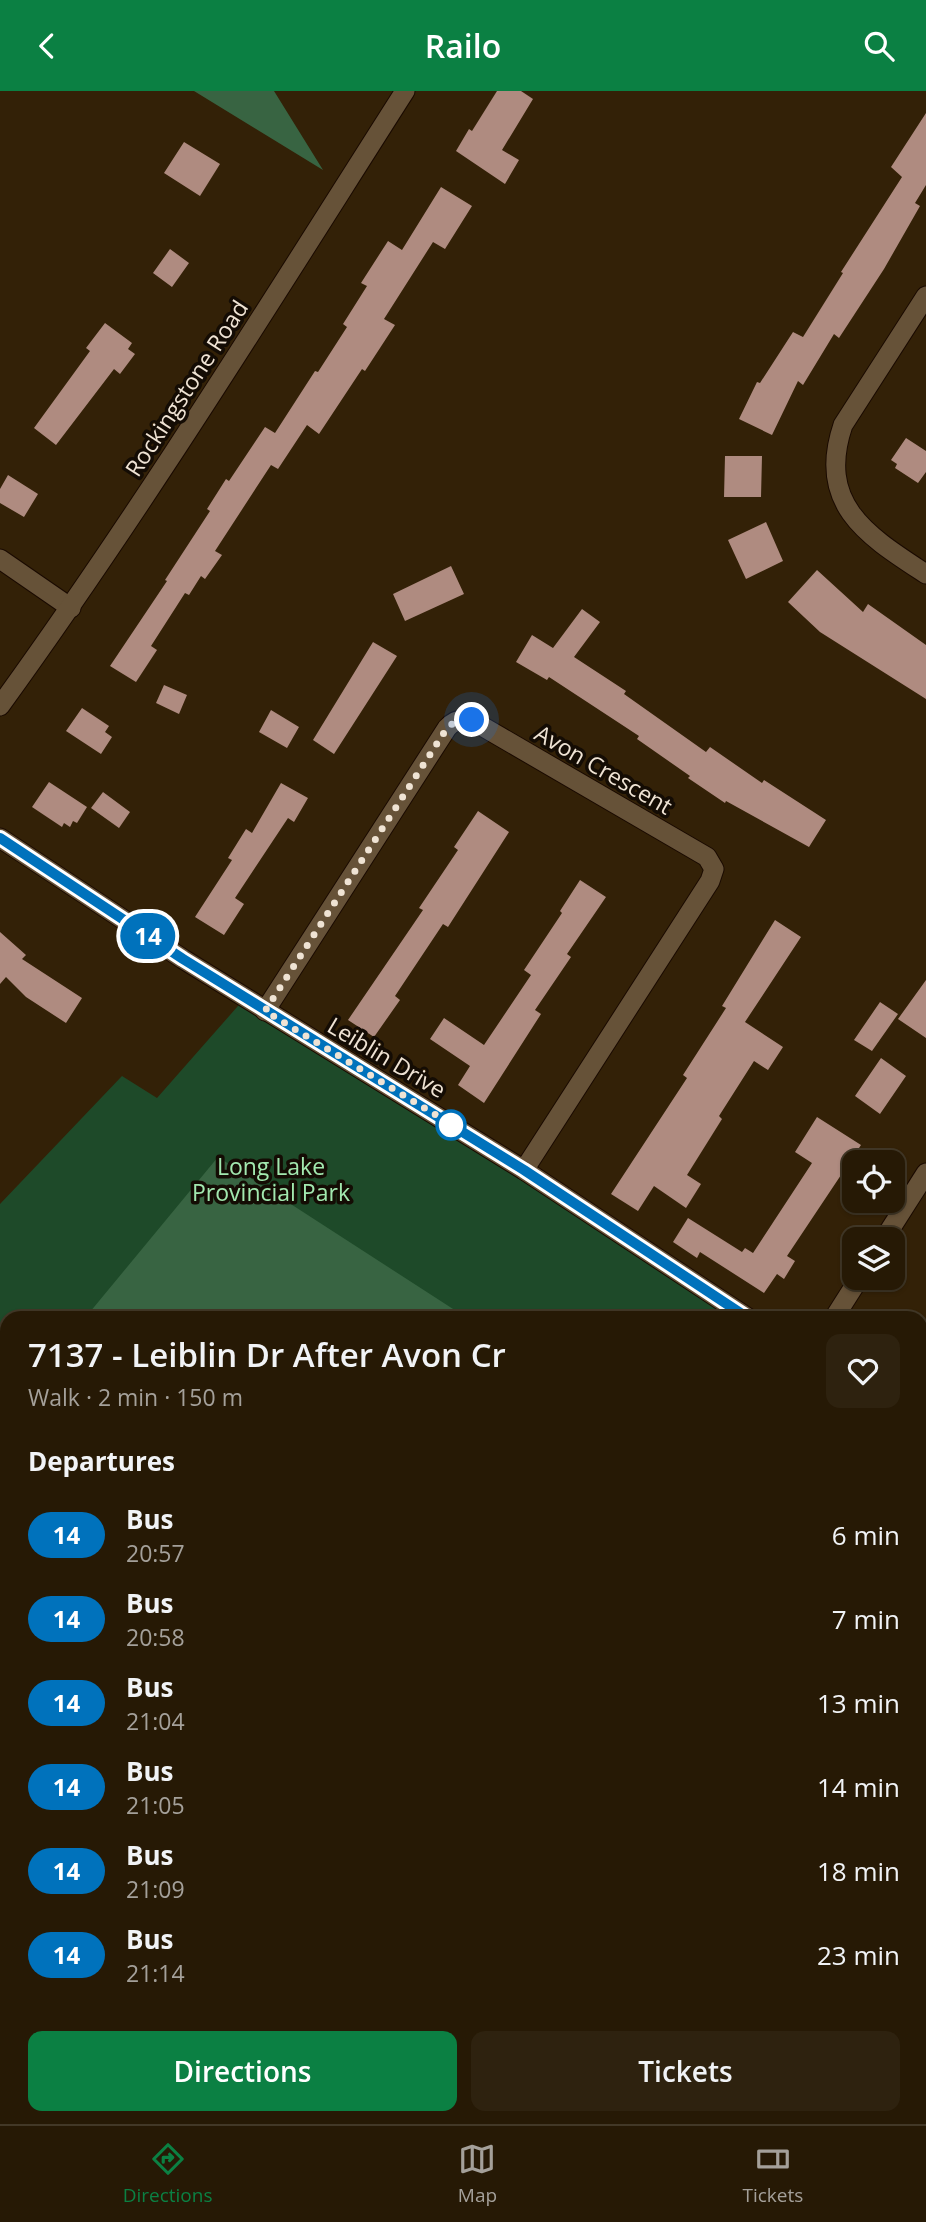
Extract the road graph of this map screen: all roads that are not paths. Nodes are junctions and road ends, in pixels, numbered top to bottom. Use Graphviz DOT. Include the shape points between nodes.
graph roads {
  1 [pos="405,91"];
  2 [pos="926,296"];
  3 [pos="0,559"];
  4 [pos="926,574"];
  5 [pos="71,608"];
  6 [pos="0,706"];
  7 [pos="0,838"];
  8 [pos="265,1011"];
  9 [pos="524,1170"];
  10 [pos="926,1173"];
  11 [pos="892,1227"];
  12 [pos="852,1290"];
  13 [pos="737,1311"];
  14 [pos="838,1311"];
  1 -- 5 [label="street, Rockingstone Road"];
  2 -- 4 [label="street" via="843,425 837,473 854,518 872,537"];
  3 -- 5 [label="street"];
  5 -- 6 [label="street, Rockingstone Road"];
  7 -- 8 [label="street, Leiblin Drive"];
  8 -- 9 [label="street, Leiblin Drive"];
  8 -- 9 [label="street, Avon Crescent" via="447,728 457,720 472,720 707,857 714,869 710,881"];
  9 -- 13 [label="street, Leiblin Drive"];
  10 -- 11 [label="street"];
  12 -- 14 [label="street"];
}
